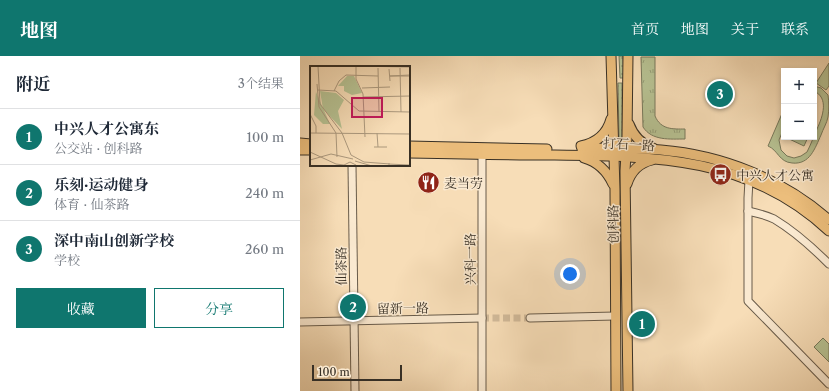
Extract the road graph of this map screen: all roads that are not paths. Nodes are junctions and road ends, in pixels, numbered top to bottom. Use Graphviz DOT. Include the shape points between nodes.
graph roads {
  1 [pos="611,56"];
  2 [pos="628,56"];
  3 [pos="612,81"];
  4 [pos="628,81"];
  5 [pos="613,113"];
  6 [pos="628,121"];
  7 [pos="300,143"];
  8 [pos="310,144"];
  9 [pos="410,146"];
  10 [pos="508,148"];
  11 [pos="590,150"];
  12 [pos="660,150"];
  13 [pos="614,152"];
  14 [pos="410,153"];
  15 [pos="626,153"];
  16 [pos="482,154"];
  17 [pos="574,155"];
  18 [pos="663,159"];
  19 [pos="352,166"];
  20 [pos="749,180"];
  21 [pos="614,190"];
  22 [pos="625,191"];
  23 [pos="748,211"];
  24 [pos="829,220"];
  25 [pos="829,231"];
  26 [pos="829,264"];
  27 [pos="615,316"];
  28 [pos="482,318"];
  29 [pos="530,318"];
  30 [pos="353,321"];
  31 [pos="300,322"];
  32 [pos="829,384"];
  33 [pos="615,390"];
  34 [pos="355,391"];
  35 [pos="482,391"];
  36 [pos="628,391"];
  1 -- 3 [label="main road, 创科路"];
  2 -- 4 [label="main road, 创科路"];
  3 -- 4 [label="main road"];
  3 -- 5 [label="main road, 创科路"];
  4 -- 6 [label="main road, 创科路"];
  5 -- 11 [label="main road" via="608,127 601,136 592,143 581,146"];
  5 -- 13 [label="main road, 创科路"];
  6 -- 12 [label="main road" via="631,130 640,140"];
  6 -- 15 [label="main road, 创科路"];
  7 -- 8 [label="main road"];
  9 -- 10 [label="main road, 打石一路"];
  10 -- 11 [label="main road, 打石一路"];
  10 -- 16 [label="street"];
  11 -- 13 [label="main road, 打石一路" via="604,148"];
  12 -- 15 [label="main road, 打石一路"];
  12 -- 24 [label="main road, 打石一路" via="706,157 752,172 784,188"];
  13 -- 15 [label="main road, 打石一路"];
  13 -- 17 [label="main road, 打石一路"];
  13 -- 21 [label="main road, 创科路"];
  14 -- 16 [label="main road, 打石一路"];
  15 -- 18 [label="main road, 打石一路"];
  15 -- 22 [label="main road, 创科路"];
  16 -- 17 [label="main road, 打石一路"];
  16 -- 28 [label="street, 兴科一路"];
  17 -- 21 [label="main road" via="591,160 601,167 610,178"];
  18 -- 20 [label="main road, 打石一路" via="704,166"];
  18 -- 22 [label="main road" via="639,166 630,176"];
  19 -- 30 [label="street, 仙茶路"];
  20 -- 23 [label="street"];
  20 -- 25 [label="main road, 打石一路" via="790,201"];
  21 -- 27 [label="main road, 创科路"];
  22 -- 36 [label="main road, 创科路"];
  23 -- 26 [label="street" via="774,219"];
  23 -- 32 [label="street" via="748,301"];
  27 -- 29 [label="street"];
  27 -- 33 [label="main road, 创科路"];
  28 -- 30 [label="street, 留新一路"];
  28 -- 35 [label="street, 兴科一路"];
  30 -- 31 [label="street, 留新一路"];
  30 -- 34 [label="street, 仙茶路"];
}
